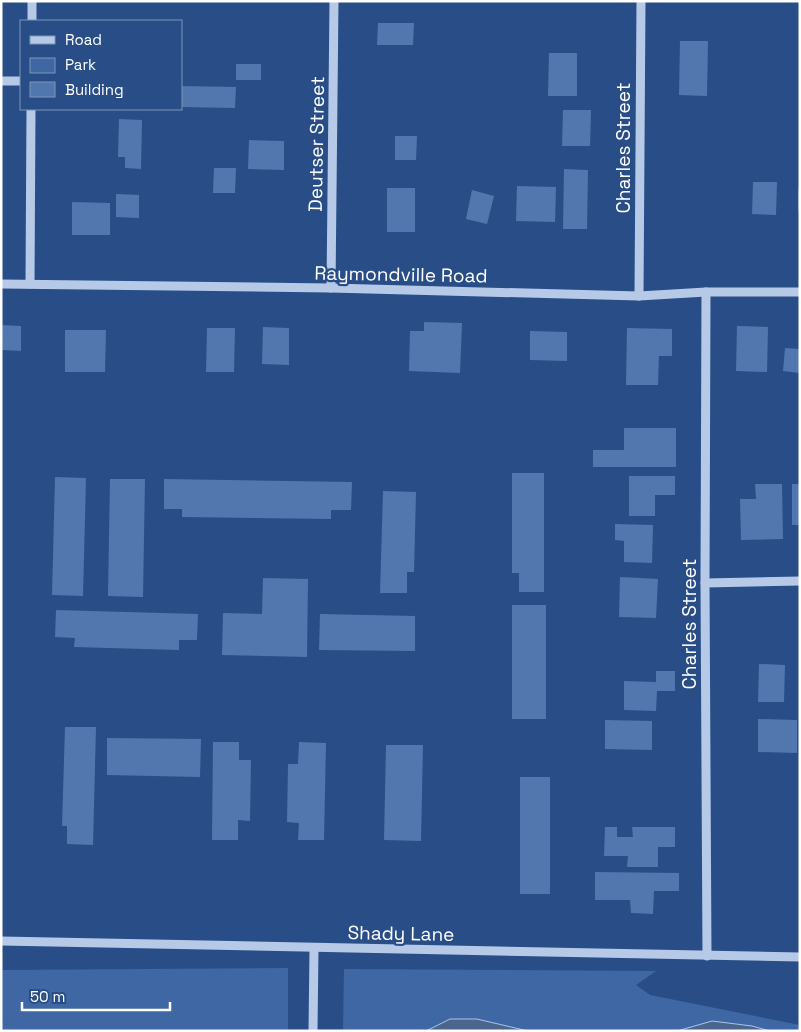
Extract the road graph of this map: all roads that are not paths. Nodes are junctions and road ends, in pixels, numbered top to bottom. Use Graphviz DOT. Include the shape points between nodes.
graph roads {
  1 [pos="32,1"];
  2 [pos="334,1"];
  3 [pos="641,1"];
  4 [pos="32,20"];
  5 [pos="1,81"];
  6 [pos="20,81"];
  7 [pos="31,110"];
  8 [pos="1,284"];
  9 [pos="30,284"];
  10 [pos="331,288"];
  11 [pos="706,292"];
  12 [pos="800,292"];
  13 [pos="639,296"];
  14 [pos="800,581"];
  15 [pos="705,583"];
  16 [pos="1,941"];
  17 [pos="314,948"];
  18 [pos="707,956"];
  19 [pos="800,957"];
  20 [pos="314,1031"];
  1 -- 4 [label="street"];
  2 -- 10 [label="street, Deutser Street"];
  3 -- 13 [label="street, Charles Street"];
  5 -- 6 [label="street"];
  7 -- 9 [label="street"];
  8 -- 9 [label="street, Raymondville Road"];
  9 -- 10 [label="street, Raymondville Road"];
  10 -- 13 [label="street, Raymondville Road"];
  11 -- 12 [label="street, Raymondville Road"];
  11 -- 13 [label="street, Raymondville Road"];
  11 -- 15 [label="street, Charles Street"];
  14 -- 15 [label="street"];
  15 -- 18 [label="street, Charles Street"];
  16 -- 17 [label="street, Shady Lane"];
  17 -- 18 [label="street, Shady Lane"];
  17 -- 20 [label="street"];
  18 -- 19 [label="street, Shady Lane"];
}
